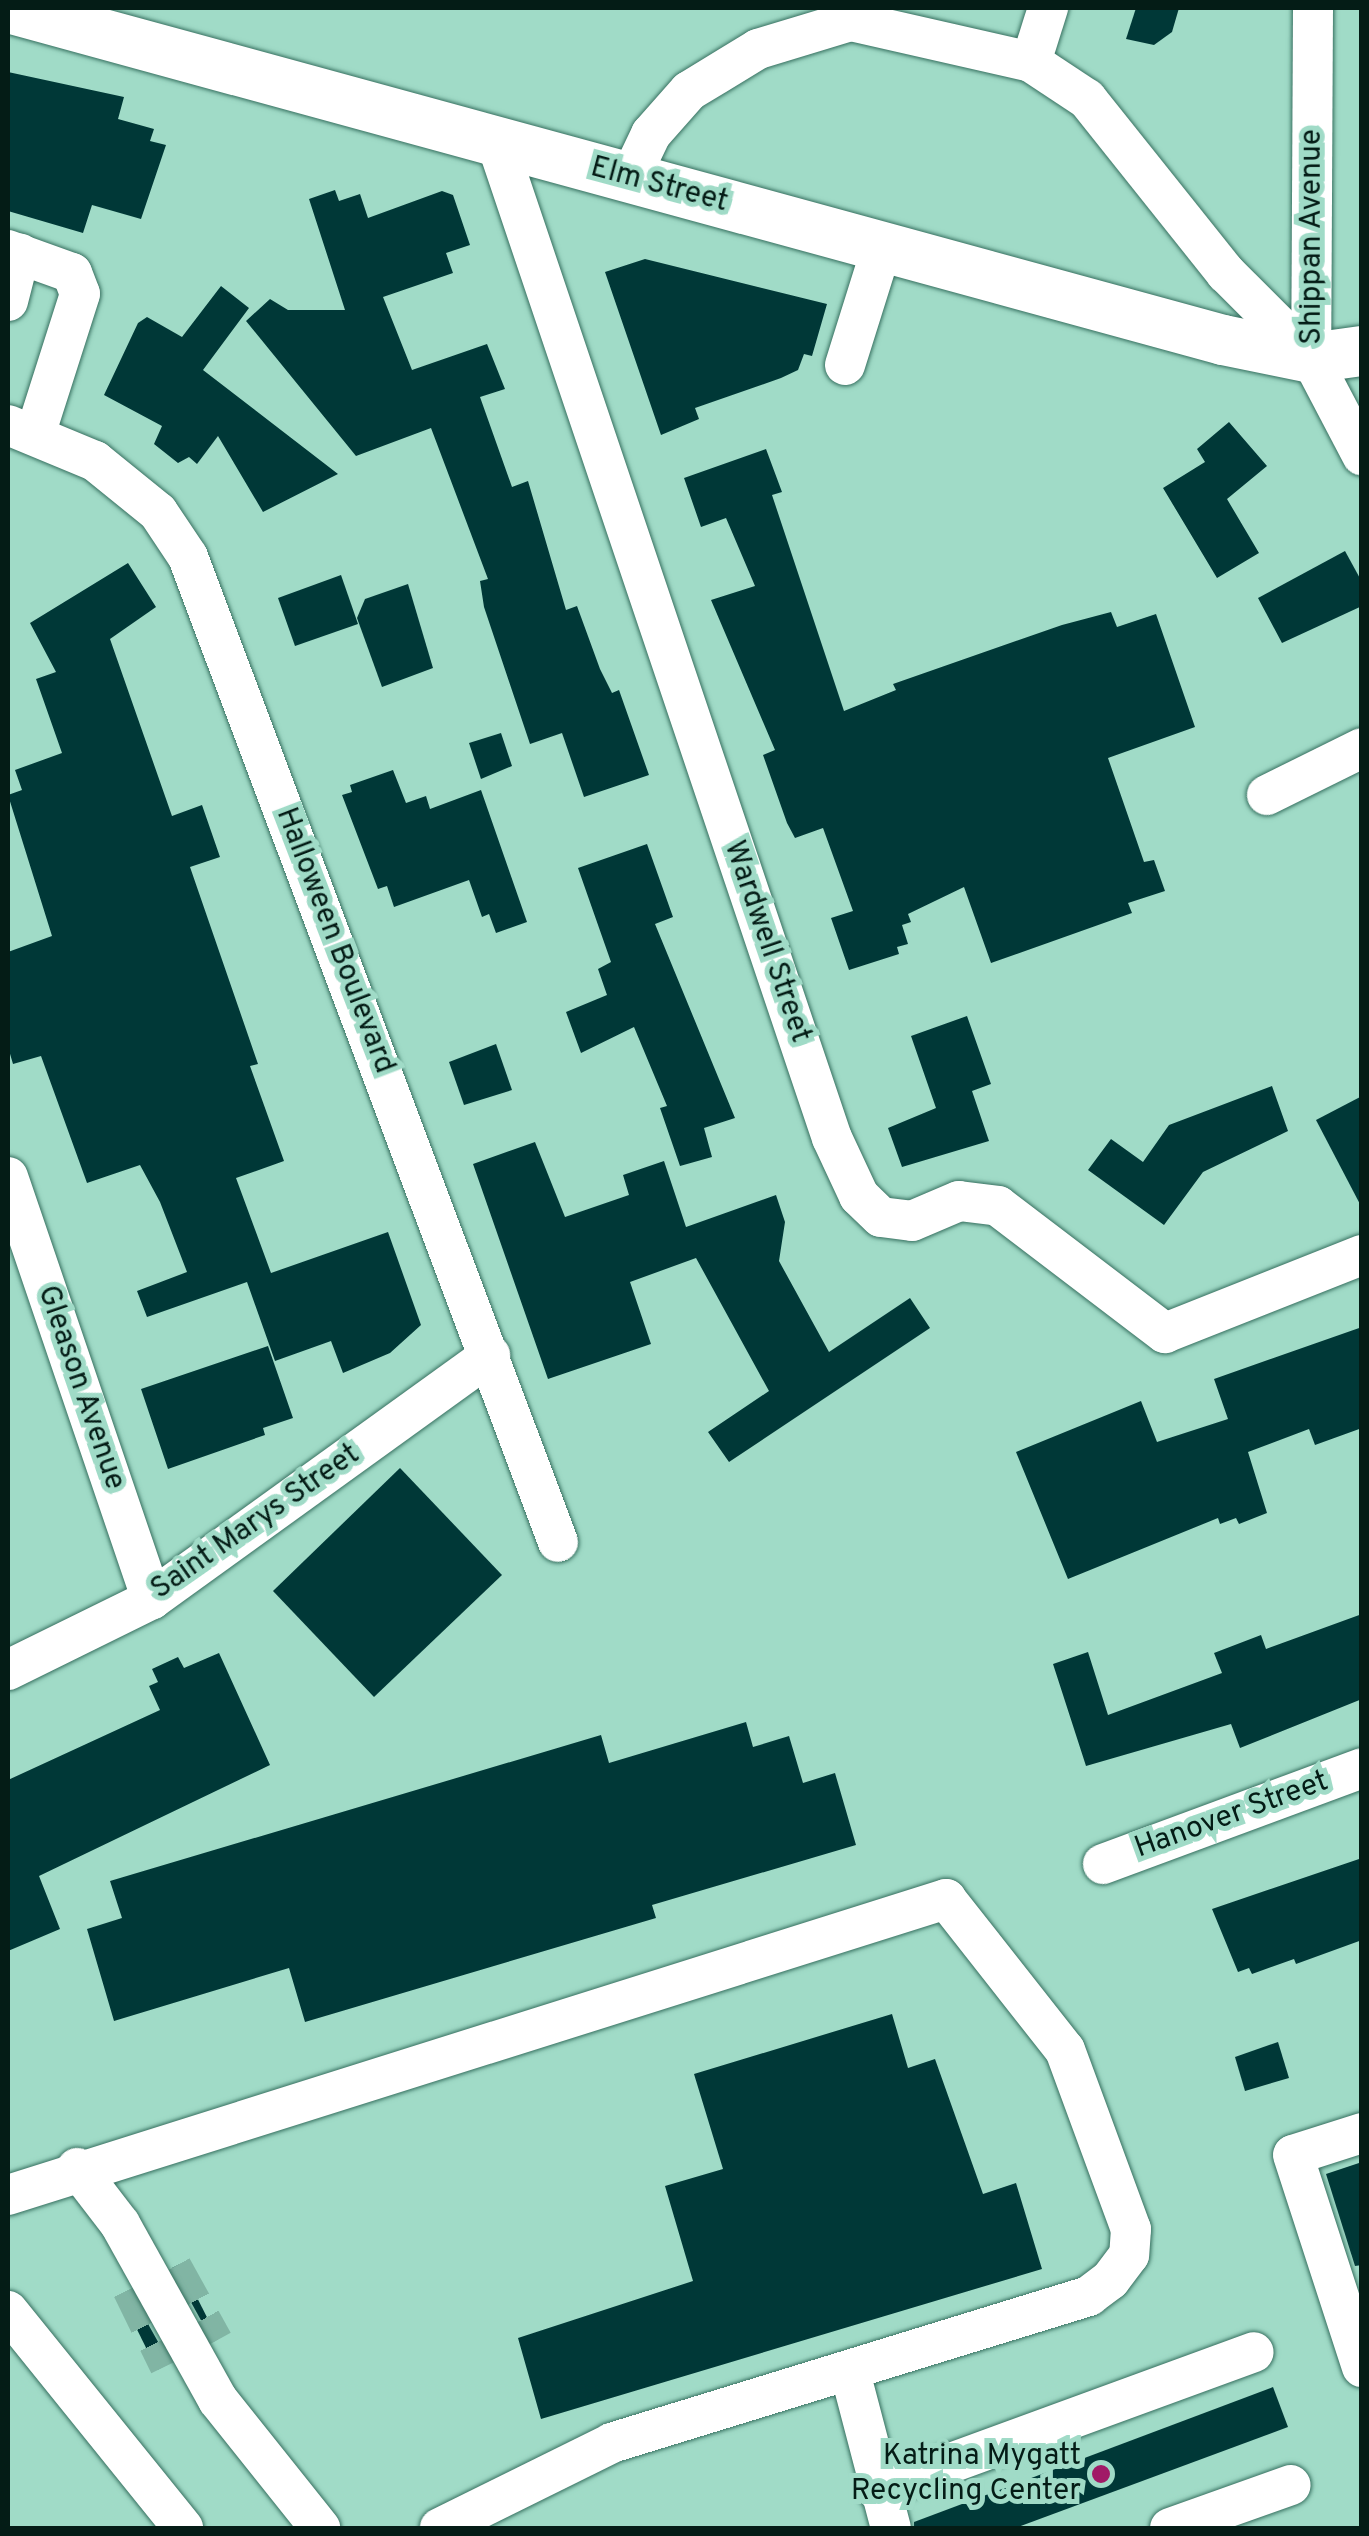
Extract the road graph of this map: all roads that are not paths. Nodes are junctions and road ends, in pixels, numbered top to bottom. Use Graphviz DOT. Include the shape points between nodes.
graph roads {
  1 [pos="8,8"];
  2 [pos="1048,8"];
  3 [pos="1313,8"];
  4 [pos="852,14"];
  5 [pos="1031,62"];
  6 [pos="496,141"];
  7 [pos="630,178"];
  8 [pos="882,247"];
  9 [pos="14,252"];
  10 [pos="8,302"];
  11 [pos="1362,351"];
  12 [pos="1311,358"];
  13 [pos="844,365"];
  14 [pos="21,430"];
  15 [pos="1362,455"];
  16 [pos="1362,748"];
  17 [pos="1268,795"];
  18 [pos="8,1177"];
  19 [pos="1362,1256"];
  20 [pos="490,1355"];
  21 [pos="558,1542"];
  22 [pos="152,1599"];
  23 [pos="8,1670"];
  24 [pos="1362,1768"];
  25 [pos="1102,1864"];
  26 [pos="1362,2133"];
  27 [pos="77,2168"];
  28 [pos="8,2195"];
  29 [pos="8,2311"];
  30 [pos="214,2342"];
  31 [pos="1254,2352"];
  32 [pos="169,2364"];
  33 [pos="1362,2367"];
  34 [pos="850,2372"];
  35 [pos="218,2400"];
  36 [pos="1291,2485"];
  37 [pos="877,2490"];
  38 [pos="183,2528"];
  39 [pos="320,2528"];
  40 [pos="440,2528"];
  41 [pos="891,2528"];
  42 [pos="1170,2528"];
  1 -- 6 [label="main road, Elm Street"];
  2 -- 5 [label="street"];
  3 -- 12 [label="street, Shippan Avenue"];
  4 -- 5 [label="street"];
  4 -- 7 [label="street" via="758,49 689,91 651,134"];
  5 -- 12 [label="street" via="1087,98 1226,273"];
  6 -- 7 [label="main road, Elm Street"];
  6 -- 19 [label="street, Wardwell Street" via="832,1138 859,1196 881,1217 912,1221 958,1200 998,1206 1165,1334"];
  7 -- 8 [label="main road, Elm Street"];
  8 -- 12 [label="main road, Elm Street"];
  8 -- 13 [label="street"];
  9 -- 10 [label="street"];
  9 -- 14 [label="street" via="72,272 80,294"];
  11 -- 12 [label="main road"];
  12 -- 15 [label="street, Shippan Avenue"];
  14 -- 20 [label="street, Halloween Boulevard" via="95,461 132,488 188,558"];
  16 -- 17 [label="street"];
  18 -- 22 [label="street, Gleason Avenue"];
  20 -- 21 [label="street, Halloween Boulevard"];
  20 -- 22 [label="street, Saint Marys Street"];
  22 -- 23 [label="street, Saint Marys Street"];
  24 -- 25 [label="street, Hanover Street"];
  26 -- 33 [label="street" via="1293,2156"];
  27 -- 28 [label="street"];
  27 -- 34 [label="street" via="946,1898 1065,2050 1132,2229 1128,2254 1090,2296"];
  27 -- 35 [label="street" via="147,2270"];
  29 -- 38 [label="street"];
  30 -- 35 [label="street"];
  31 -- 37 [label="street"];
  32 -- 35 [label="street"];
  34 -- 37 [label="street"];
  34 -- 40 [label="street" via="612,2443"];
  35 -- 39 [label="street"];
  36 -- 42 [label="street"];
  37 -- 41 [label="street"];
}
